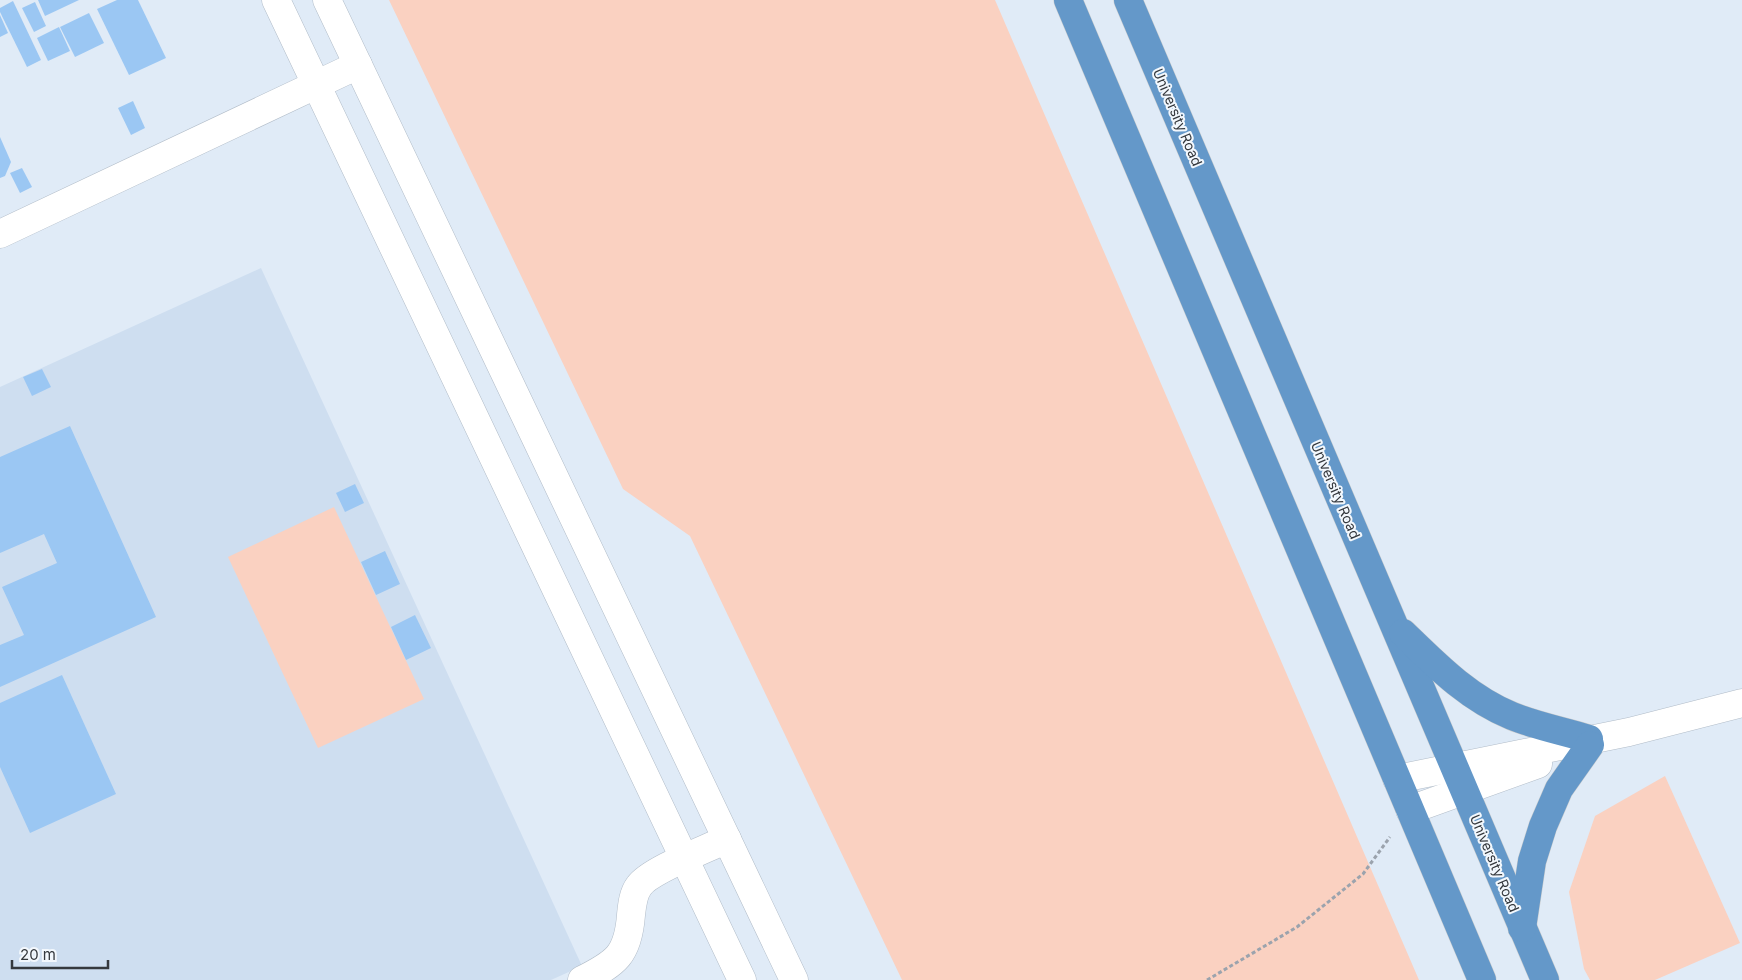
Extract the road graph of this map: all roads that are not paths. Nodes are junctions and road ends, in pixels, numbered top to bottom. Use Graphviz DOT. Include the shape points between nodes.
graph roads {
  1 [pos="276,0"];
  2 [pos="327,0"];
  3 [pos="1068,0"];
  4 [pos="1128,0"];
  5 [pos="358,65"];
  6 [pos="316,85"];
  7 [pos="0,234"];
  8 [pos="1393,623"];
  9 [pos="1742,703"];
  10 [pos="1590,742"];
  11 [pos="1459,779"];
  12 [pos="1398,780"];
  13 [pos="1410,810"];
  14 [pos="727,839"];
  15 [pos="684,859"];
  16 [pos="1522,928"];
  17 [pos="582,980"];
  18 [pos="742,980"];
  19 [pos="794,980"];
  20 [pos="1482,980"];
  21 [pos="1544,980"];
  1 -- 6 [label="street"];
  2 -- 5 [label="street"];
  3 -- 12 [label="highway"];
  4 -- 8 [label="highway, University Road"];
  5 -- 6 [label="street"];
  5 -- 14 [label="street"];
  6 -- 7 [label="street"];
  6 -- 15 [label="street"];
  8 -- 10 [label="highway" via="1446,675 1480,699 1512,716"];
  8 -- 11 [label="highway, University Road"];
  9 -- 10 [label="street"];
  10 -- 11 [label="street"];
  10 -- 16 [label="highway" via="1560,789 1544,826 1532,861"];
  11 -- 12 [label="street"];
  11 -- 13 [label="street"];
  11 -- 16 [label="highway, University Road"];
  12 -- 13 [label="highway"];
  13 -- 20 [label="highway"];
  14 -- 15 [label="street"];
  14 -- 19 [label="street"];
  15 -- 17 [label="street" via="654,873 639,886 633,900 630,934 621,952 608,967"];
  15 -- 18 [label="street"];
  16 -- 21 [label="highway, University Road"];
}
